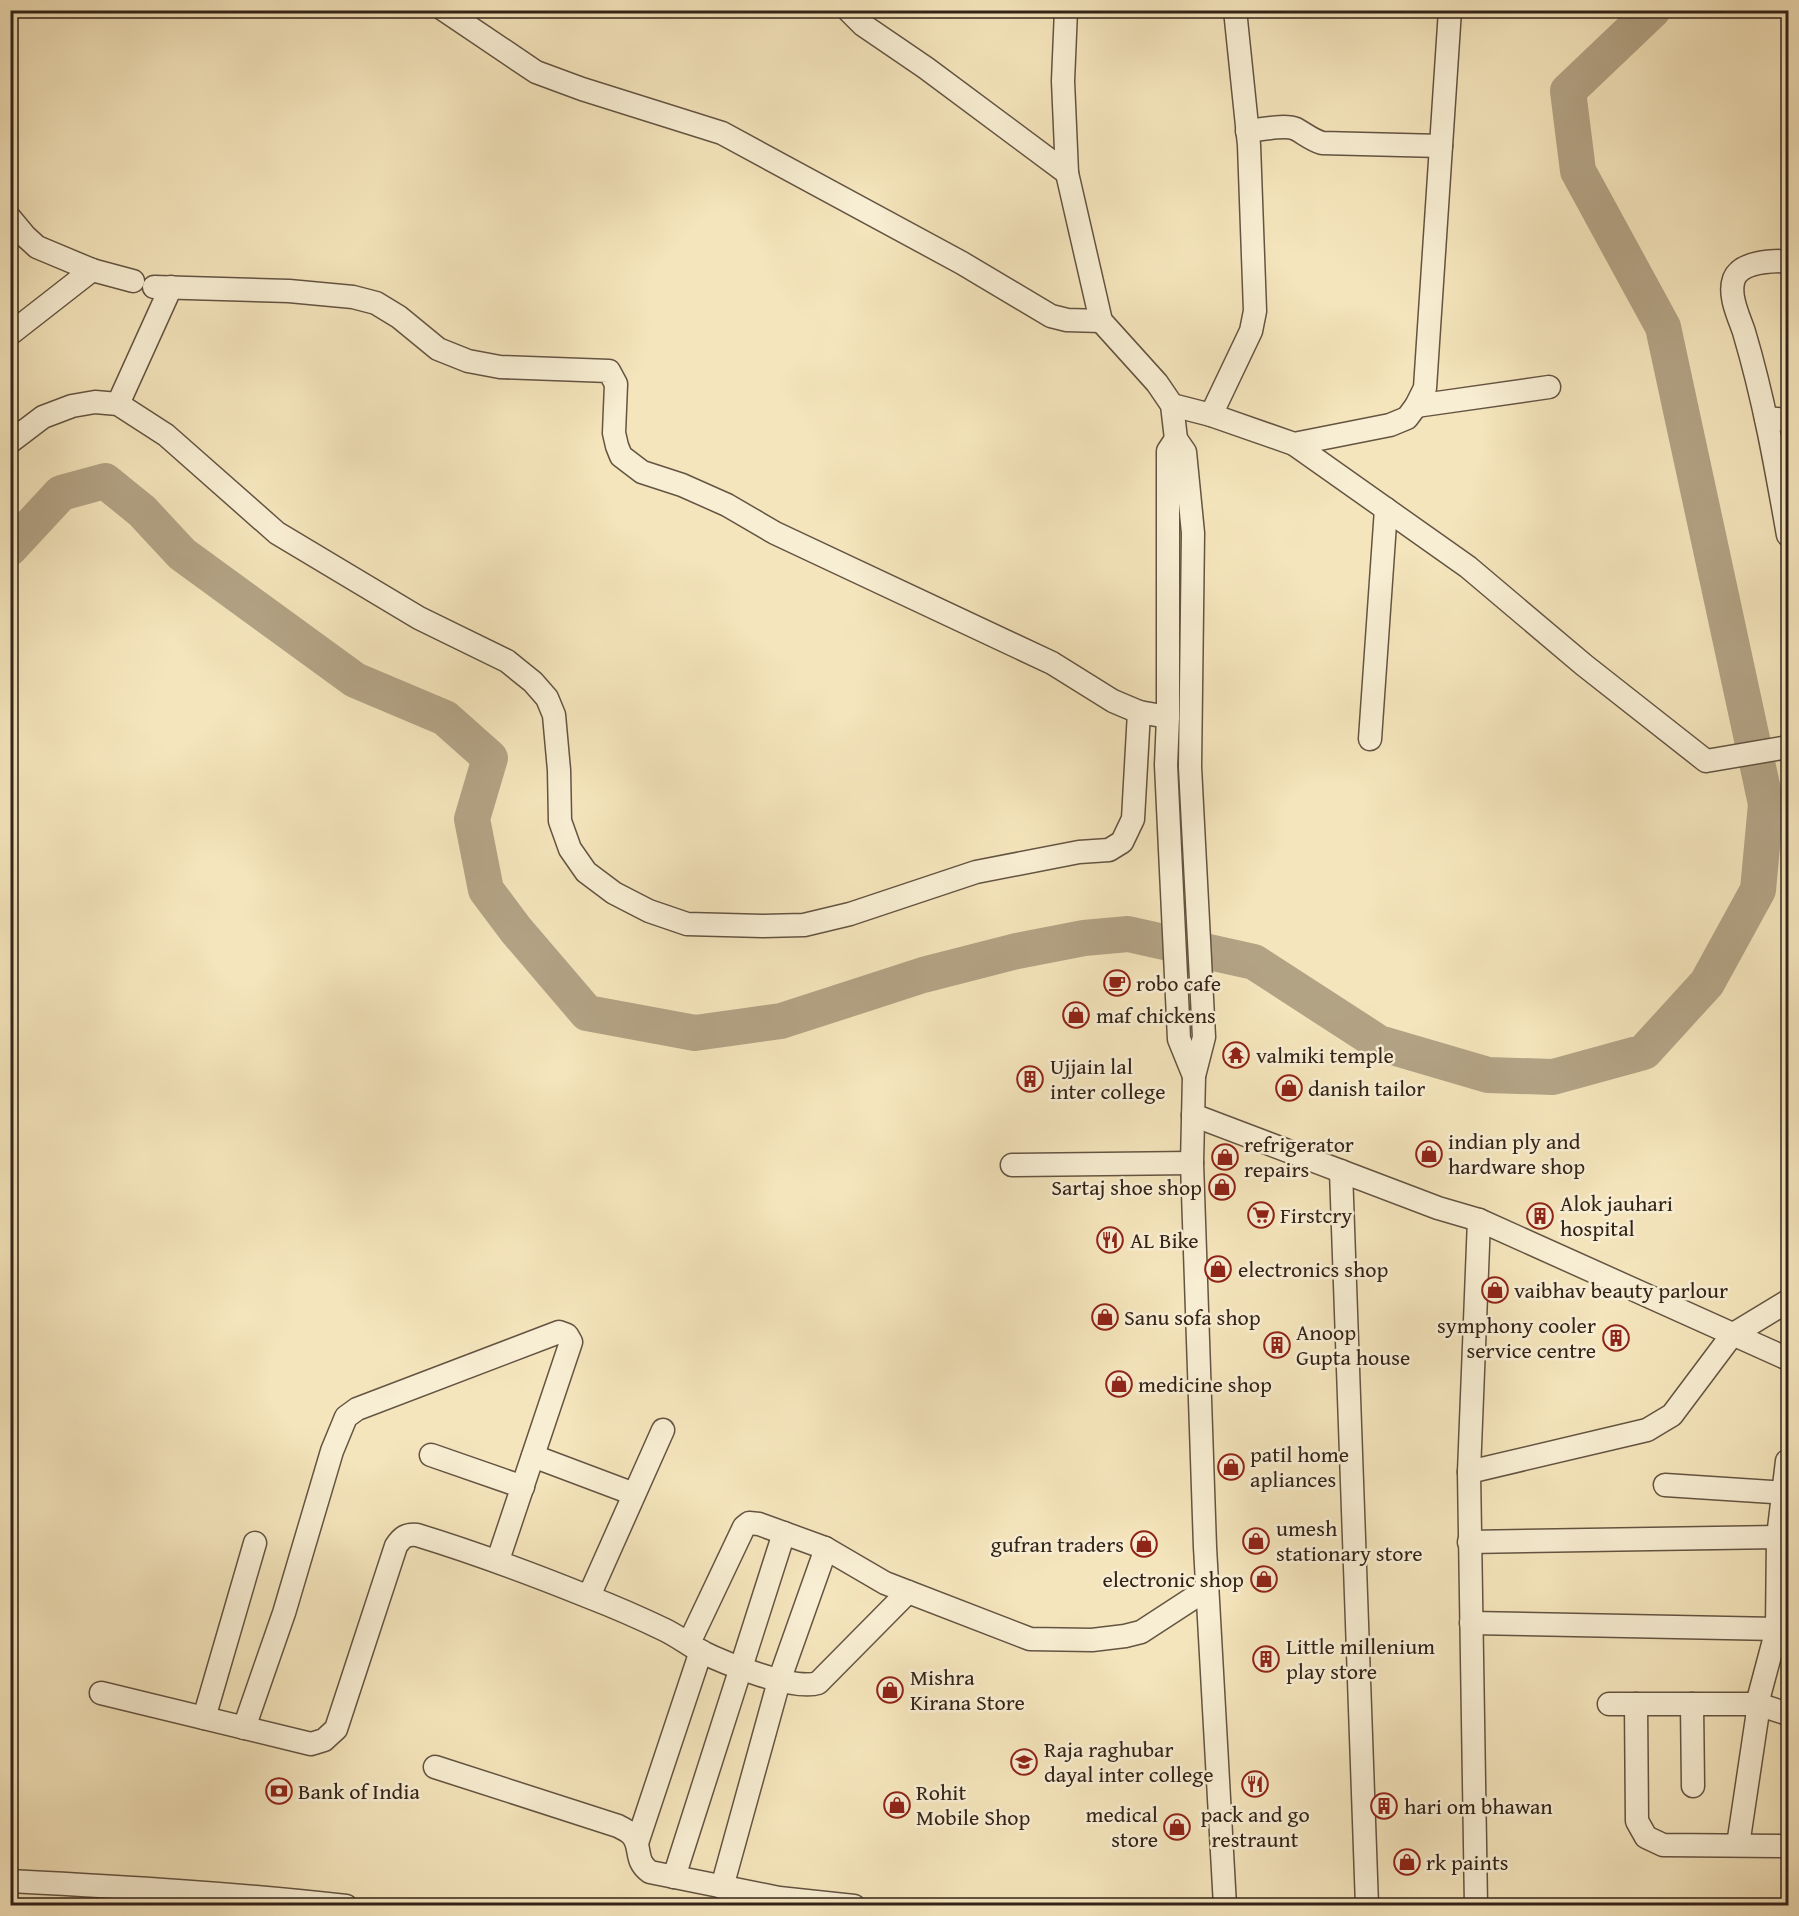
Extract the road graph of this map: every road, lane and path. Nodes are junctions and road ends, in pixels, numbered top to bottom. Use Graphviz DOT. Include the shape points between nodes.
graph roads {
  1 [pos="444,10"];
  2 [pos="848,10"];
  3 [pos="1066,10"];
  4 [pos="1235,10"];
  5 [pos="1450,10"];
  6 [pos="1248,131"];
  7 [pos="1441,146"];
  8 [pos="1067,173"];
  9 [pos="10,218"];
  10 [pos="1788,261"];
  11 [pos="92,270"];
  12 [pos="153,285"];
  13 [pos="1101,321"];
  14 [pos="10,334"];
  15 [pos="1549,387"];
  16 [pos="118,404"];
  17 [pos="1172,405"];
  18 [pos="1416,406"];
  19 [pos="1211,415"];
  20 [pos="1766,418"];
  21 [pos="1788,420"];
  22 [pos="1176,439"];
  23 [pos="10,442"];
  24 [pos="1294,444"];
  25 [pos="1386,509"];
  26 [pos="1788,535"];
  27 [pos="1139,712"];
  28 [pos="1168,717"];
  29 [pos="1370,740"];
  30 [pos="1788,747"];
  31 [pos="1194,1076"];
  32 [pos="1193,1115"];
  33 [pos="1192,1163"];
  34 [pos="1012,1165"];
  35 [pos="1341,1172"];
  36 [pos="1479,1220"];
  37 [pos="1788,1301"];
  38 [pos="1732,1335"];
  39 [pos="1788,1359"];
  40 [pos="663,1430"];
  41 [pos="431,1455"];
  42 [pos="533,1456"];
  43 [pos="1787,1461"];
  44 [pos="1469,1472"];
  45 [pos="1665,1485"];
  46 [pos="523,1487"];
  47 [pos="1785,1492"];
  48 [pos="634,1494"];
  49 [pos="784,1533"];
  50 [pos="1783,1538"];
  51 [pos="1469,1542"];
  52 [pos="255,1543"];
  53 [pos="825,1548"];
  54 [pos="498,1560"];
  55 [pos="1207,1589"];
  56 [pos="908,1592"];
  57 [pos="588,1596"];
  58 [pos="1471,1623"];
  59 [pos="1783,1630"];
  60 [pos="695,1647"];
  61 [pos="741,1667"];
  62 [pos="779,1681"];
  63 [pos="101,1693"];
  64 [pos="1609,1704"];
  65 [pos="1636,1704"];
  66 [pos="1692,1704"];
  67 [pos="1757,1704"];
  68 [pos="1788,1714"];
  69 [pos="204,1718"];
  70 [pos="244,1728"];
  71 [pos="435,1767"];
  72 [pos="1694,1786"];
  73 [pos="637,1843"];
  74 [pos="1738,1845"];
  75 [pos="1788,1846"];
  76 [pos="674,1877"];
  77 [pos="10,1881"];
  78 [pos="722,1887"];
  79 [pos="346,1905"];
  80 [pos="854,1905"];
  81 [pos="1225,1905"];
  82 [pos="1367,1905"];
  83 [pos="1476,1905"];
  1 -- 13 [label="street" via="536,72 722,133 962,263 1051,316"];
  2 -- 8 [label="street" via="863,25"];
  3 -- 8 [label="street" via="1063,81"];
  4 -- 6 [label="street"];
  5 -- 7 [label="street"];
  6 -- 7 [label="street" via="1290,127 1322,143"];
  6 -- 19 [label="street" via="1255,311 1251,331"];
  7 -- 18 [label="street" via="1425,388"];
  8 -- 13 [label="street"];
  9 -- 11 [label="street" via="37,247"];
  10 -- 20 [label="street" via="1754,264 1740,270 1732,289"];
  11 -- 12 [label="street"];
  11 -- 14 [label="street"];
  12 -- 16 [label="street"];
  12 -- 27 [label="street" via="353,297 376,303 438,350 468,361 500,367 609,371 616,384 617,446 621,456 642,472 727,506 775,533 1052,663 1113,701"];
  13 -- 17 [label="street"];
  15 -- 18 [label="street"];
  16 -- 23 [label="street" via="72,406 43,417"];
  16 -- 27 [label="street" via="166,435 277,533 420,618 507,661 533,682 547,698 554,715 560,821 570,849 586,872 614,893 687,924 804,925 850,914 976,872 1108,850 1122,842 1133,819"];
  17 -- 19 [label="street"];
  17 -- 22 [label="street"];
  18 -- 24 [label="street" via="1407,418 1390,425"];
  19 -- 24 [label="street"];
  20 -- 21 [label="street"];
  20 -- 26 [label="street"];
  22 -- 28 [label="street" via="1168,451"];
  22 -- 31 [label="street" via="1185,452 1193,533 1190,767 1204,1037"];
  24 -- 25 [label="street"];
  25 -- 29 [label="street"];
  25 -- 30 [label="street" via="1468,567 1706,761"];
  27 -- 28 [label="street"];
  28 -- 31 [label="street" via="1166,765 1179,1039"];
  31 -- 32 [label="street"];
  32 -- 33 [label="street"];
  32 -- 35 [label="street"];
  33 -- 34 [label="street"];
  33 -- 55 [label="street"];
  35 -- 36 [label="street"];
  35 -- 82 [label="street"];
  36 -- 38 [label="street"];
  36 -- 44 [label="street"];
  37 -- 38 [label="street"];
  38 -- 39 [label="street"];
  38 -- 44 [label="street" via="1672,1415 1647,1430"];
  40 -- 48 [label="street"];
  41 -- 46 [label="street"];
  42 -- 46 [label="street"];
  42 -- 48 [label="street"];
  42 -- 70 [label="street" via="571,1342 559,1332 351,1412 332,1451 284,1613"];
  43 -- 47 [label="street"];
  44 -- 51 [label="street"];
  45 -- 47 [label="street"];
  46 -- 54 [label="street"];
  47 -- 50 [label="street"];
  48 -- 57 [label="street"];
  49 -- 53 [label="street"];
  49 -- 60 [label="street" via="753,1523 744,1527"];
  49 -- 61 [label="street"];
  50 -- 51 [label="street"];
  50 -- 59 [label="street"];
  51 -- 58 [label="street"];
  52 -- 69 [label="street"];
  53 -- 56 [label="street"];
  53 -- 62 [label="street"];
  54 -- 57 [label="street"];
  54 -- 70 [label="street" via="417,1535 408,1534 400,1539 336,1729 324,1740 311,1744"];
  55 -- 56 [label="street" via="1142,1632 1092,1640 1030,1639"];
  55 -- 81 [label="street"];
  56 -- 62 [label="street" via="818,1683"];
  57 -- 60 [label="street"];
  58 -- 59 [label="street"];
  58 -- 83 [label="street"];
  59 -- 67 [label="street"];
  60 -- 61 [label="street"];
  60 -- 73 [label="street"];
  61 -- 62 [label="street"];
  61 -- 76 [label="street"];
  62 -- 78 [label="street"];
  63 -- 69 [label="street"];
  64 -- 65 [label="street"];
  65 -- 66 [label="street"];
  65 -- 74 [label="street" via="1637,1821 1646,1837 1662,1845"];
  66 -- 67 [label="street"];
  66 -- 72 [label="street"];
  67 -- 68 [label="street"];
  67 -- 74 [label="street"];
  69 -- 70 [label="street"];
  71 -- 73 [label="street" via="618,1826 631,1833"];
  73 -- 76 [label="street" via="642,1867"];
  74 -- 75 [label="street"];
  76 -- 78 [label="street"];
  77 -- 79 [label="street"];
  78 -- 80 [label="street" via="779,1898"];
}
